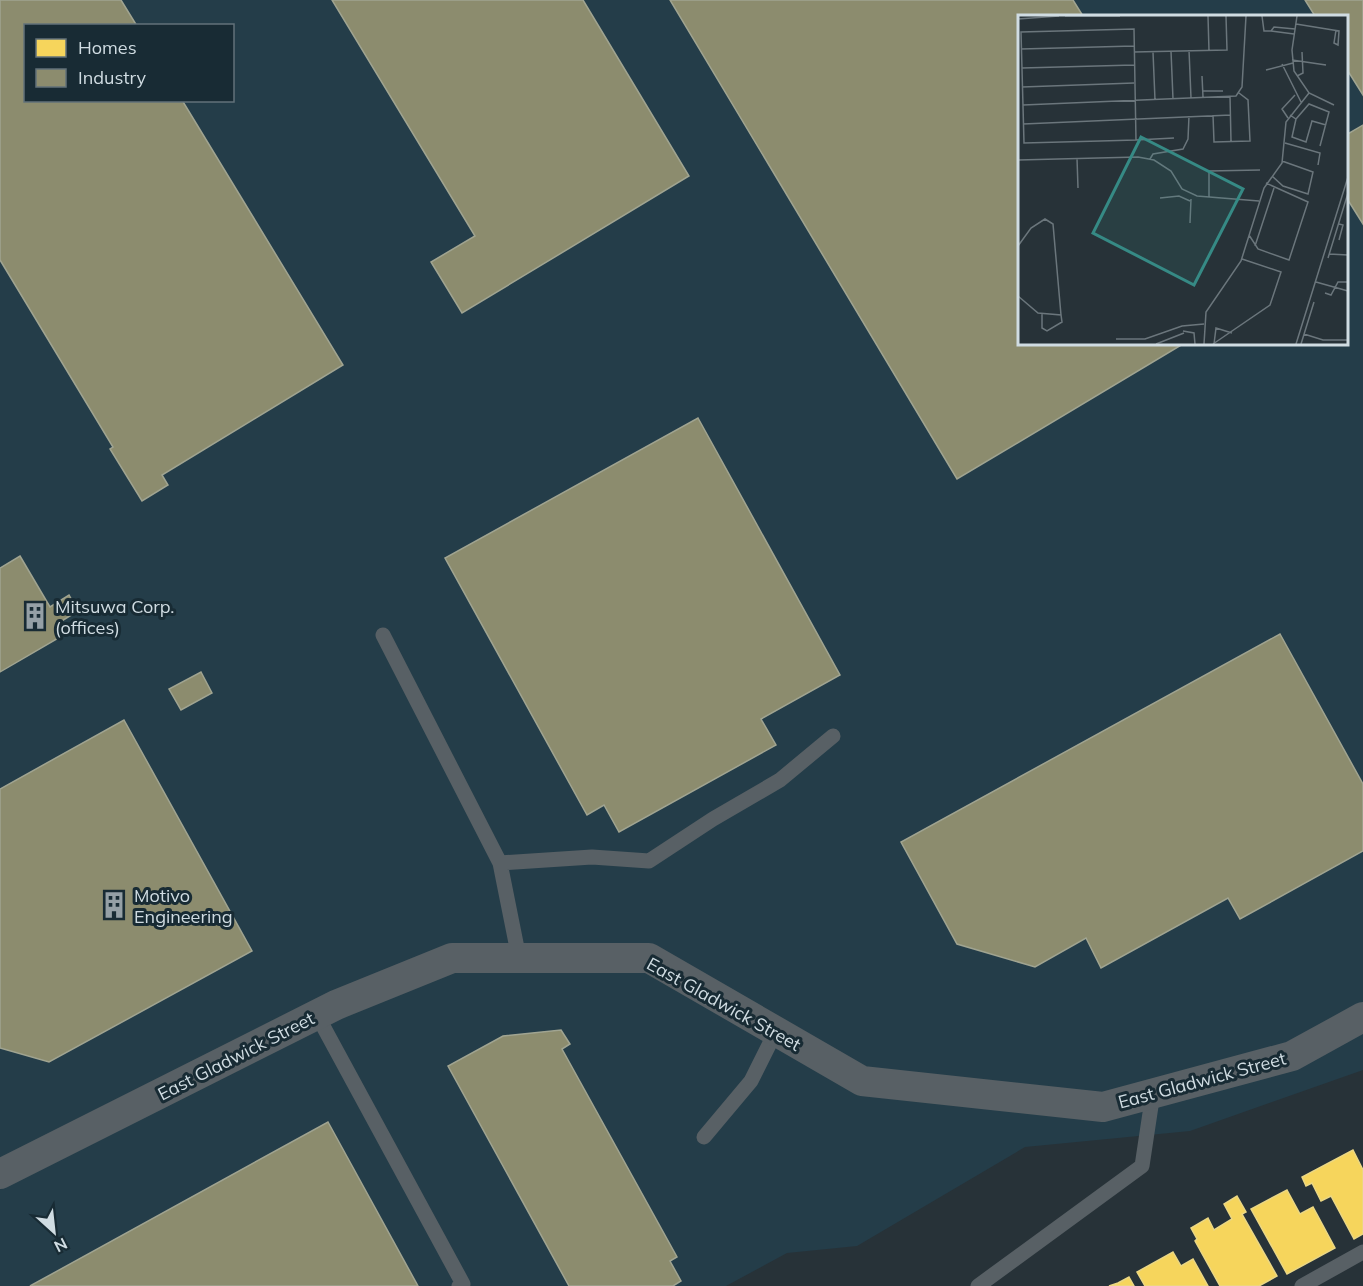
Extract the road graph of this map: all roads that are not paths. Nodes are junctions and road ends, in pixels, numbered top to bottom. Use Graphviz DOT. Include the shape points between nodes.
graph roads {
  1 [pos="383,635"];
  2 [pos="833,735"];
  3 [pos="500,863"];
  4 [pos="519,958"];
  5 [pos="317,1015"];
  6 [pos="1363,1017"];
  7 [pos="776,1031"];
  8 [pos="1153,1094"];
  9 [pos="704,1137"];
  10 [pos="0,1174"];
  11 [pos="1363,1252"];
  12 [pos="459,1286"];
  13 [pos="978,1286"];
  14 [pos="1302,1286"];
  1 -- 3 [label="lane"];
  2 -- 3 [label="lane" via="780,780 649,861 592,857"];
  3 -- 4 [label="lane"];
  4 -- 5 [label="street, East Gladwick Street" via="452,958"];
  4 -- 7 [label="street, East Gladwick Street" via="649,958"];
  5 -- 10 [label="street, East Gladwick Street"];
  5 -- 12 [label="lane" via="462,1284"];
  6 -- 8 [label="street, East Gladwick Street" via="1292,1056"];
  7 -- 8 [label="street, East Gladwick Street" via="862,1081 1103,1107"];
  7 -- 9 [label="lane" via="751,1081"];
  8 -- 13 [label="lane" via="1142,1166"];
  11 -- 14 [label="lane"];
}
